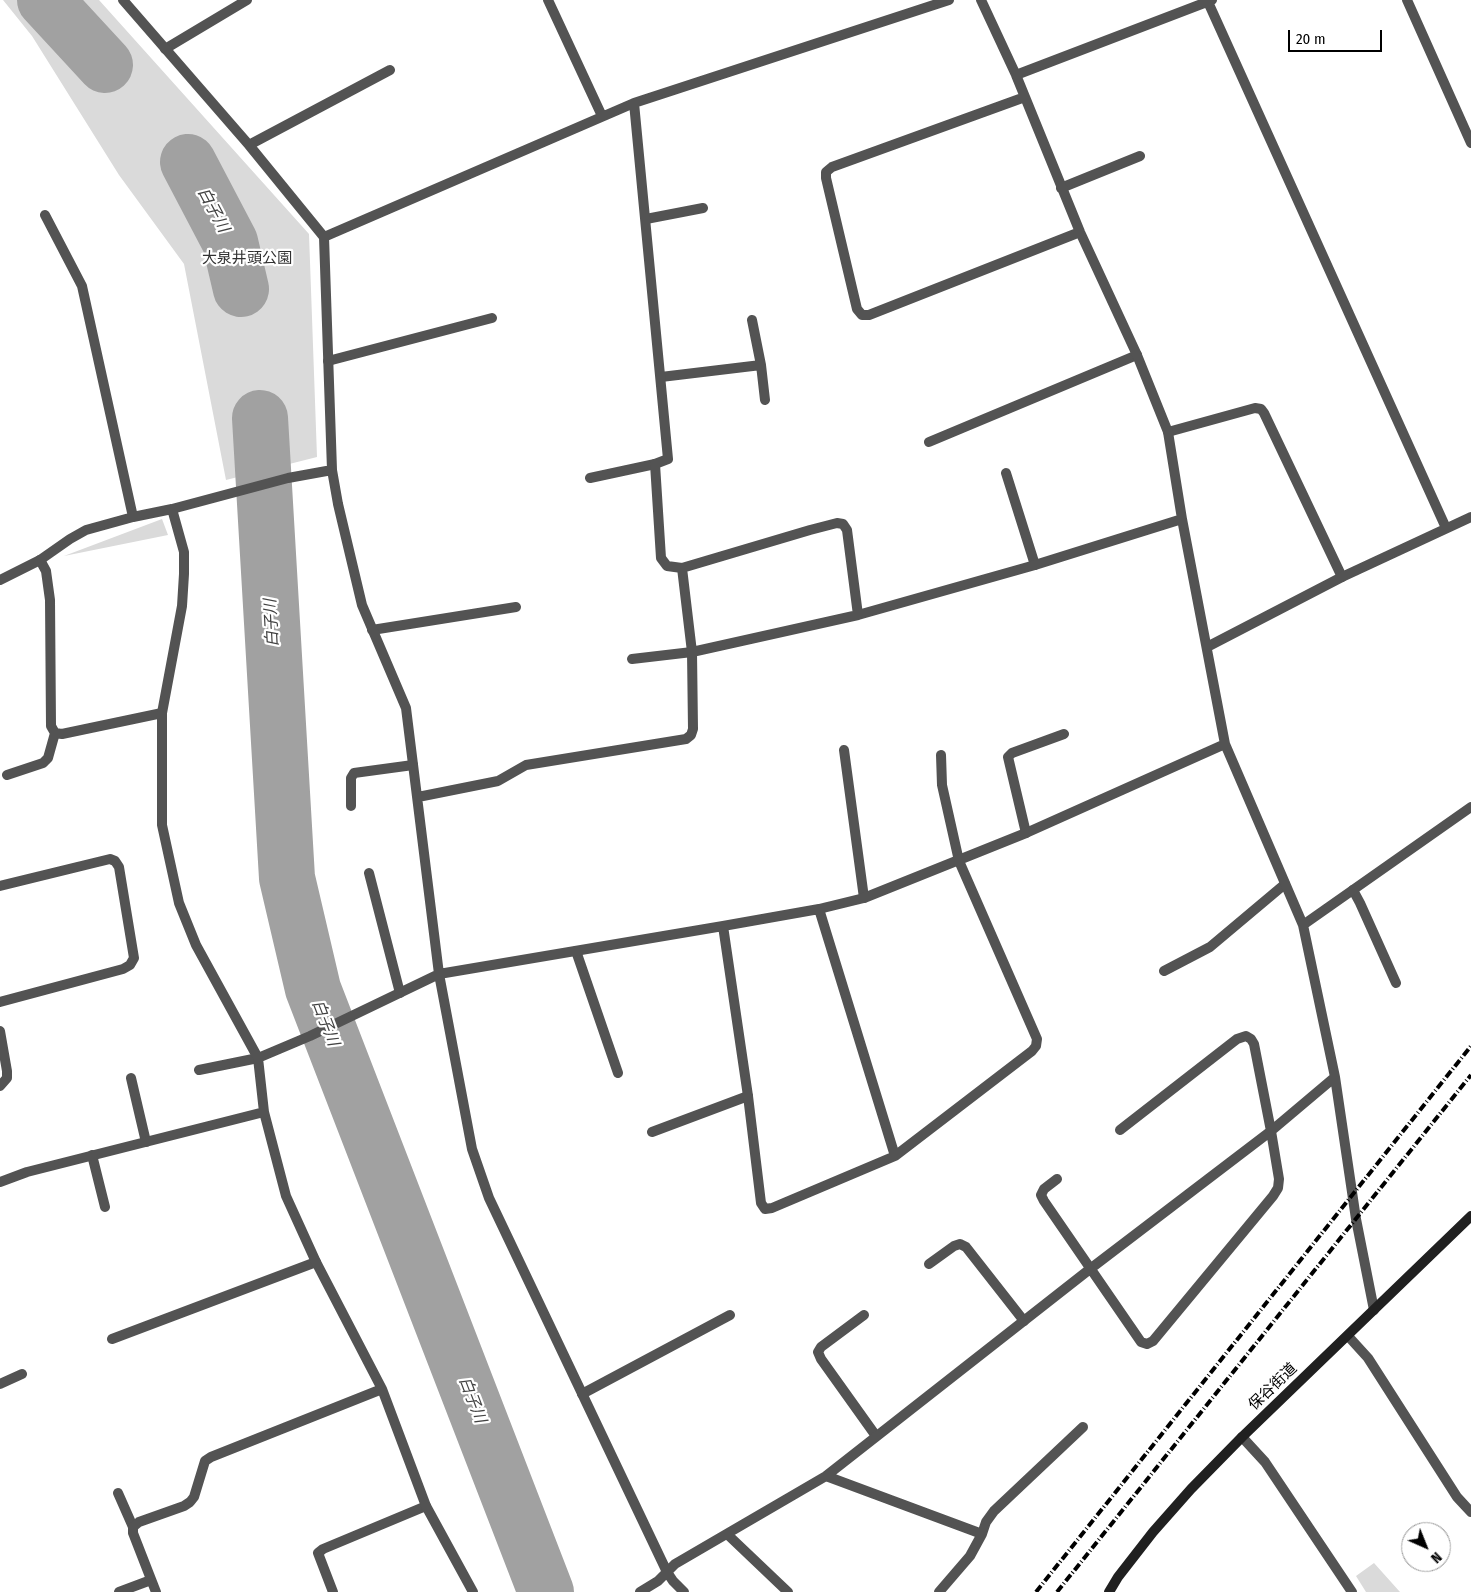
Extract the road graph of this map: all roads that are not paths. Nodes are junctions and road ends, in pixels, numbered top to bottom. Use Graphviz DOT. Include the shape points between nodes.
graph roads {
  1 [pos="123,0"];
  2 [pos="247,0"];
  3 [pos="548,0"];
  4 [pos="949,0"];
  5 [pos="982,0"];
  6 [pos="1407,0"];
  7 [pos="1210,1"];
  8 [pos="164,49"];
  9 [pos="390,70"];
  10 [pos="1016,75"];
  11 [pos="1025,98"];
  12 [pos="634,103"];
  13 [pos="602,116"];
  14 [pos="1471,143"];
  15 [pos="249,145"];
  16 [pos="1140,156"];
  17 [pos="1061,188"];
  18 [pos="703,208"];
  19 [pos="45,215"];
  20 [pos="646,219"];
  21 [pos="1080,232"];
  22 [pos="324,237"];
  23 [pos="492,318"];
  24 [pos="752,320"];
  25 [pos="1137,355"];
  26 [pos="328,361"];
  27 [pos="761,365"];
  28 [pos="661,377"];
  29 [pos="765,400"];
  30 [pos="1168,432"];
  31 [pos="930,442"];
  32 [pos="655,464"];
  33 [pos="332,470"];
  34 [pos="1006,472"];
  35 [pos="590,478"];
  36 [pos="172,509"];
  37 [pos="133,516"];
  38 [pos="1471,516"];
  39 [pos="1182,519"];
  40 [pos="1446,528"];
  41 [pos="40,560"];
  42 [pos="1036,565"];
  43 [pos="682,568"];
  44 [pos="1342,578"];
  45 [pos="0,580"];
  46 [pos="516,607"];
  47 [pos="858,615"];
  48 [pos="372,630"];
  49 [pos="1207,647"];
  50 [pos="692,652"];
  51 [pos="632,659"];
  52 [pos="162,713"];
  53 [pos="55,733"];
  54 [pos="1064,734"];
  55 [pos="1225,744"];
  56 [pos="844,750"];
  57 [pos="941,755"];
  58 [pos="413,765"];
  59 [pos="7,775"];
  60 [pos="418,796"];
  61 [pos="352,806"];
  62 [pos="1471,807"];
  63 [pos="1026,833"];
  64 [pos="959,861"];
  65 [pos="369,873"];
  66 [pos="1285,884"];
  67 [pos="0,886"];
  68 [pos="1353,890"];
  69 [pos="864,898"];
  70 [pos="819,909"];
  71 [pos="1303,925"];
  72 [pos="723,926"];
  73 [pos="576,951"];
  74 [pos="1164,971"];
  75 [pos="439,974"];
  76 [pos="1396,983"];
  77 [pos="400,993"];
  78 [pos="0,1002"];
  79 [pos="0,1031"];
  80 [pos="258,1058"];
  81 [pos="199,1070"];
  82 [pos="618,1073"];
  83 [pos="1335,1077"];
  84 [pos="131,1078"];
  85 [pos="0,1086"];
  86 [pos="748,1096"];
  87 [pos="264,1112"];
  88 [pos="1120,1130"];
  89 [pos="1271,1131"];
  90 [pos="652,1132"];
  91 [pos="146,1142"];
  92 [pos="92,1155"];
  93 [pos="895,1156"];
  94 [pos="1057,1180"];
  95 [pos="0,1182"];
  96 [pos="105,1207"];
  97 [pos="1471,1216"];
  98 [pos="316,1262"];
  99 [pos="929,1264"];
  100 [pos="1090,1269"];
  101 [pos="1374,1310"];
  102 [pos="730,1315"];
  103 [pos="864,1315"];
  104 [pos="1024,1321"];
  105 [pos="1348,1336"];
  106 [pos="112,1338"];
  107 [pos="22,1374"];
  108 [pos="0,1384"];
  109 [pos="382,1389"];
  110 [pos="582,1394"];
  111 [pos="1084,1427"];
  112 [pos="876,1436"];
  113 [pos="1242,1437"];
  114 [pos="826,1476"];
  115 [pos="118,1493"];
  116 [pos="426,1506"];
  117 [pos="1471,1512"];
  118 [pos="133,1527"];
  119 [pos="727,1534"];
  120 [pos="982,1534"];
  121 [pos="667,1572"];
  122 [pos="151,1580"];
  123 [pos="119,1592"];
  124 [pos="156,1592"];
  125 [pos="334,1592"];
  126 [pos="472,1592"];
  127 [pos="640,1592"];
  128 [pos="684,1592"];
  129 [pos="788,1592"];
  130 [pos="939,1592"];
  131 [pos="1109,1592"];
  132 [pos="1352,1592"];
  1 -- 8 [label="street"];
  2 -- 8 [label="street"];
  3 -- 13 [label="street"];
  4 -- 12 [label="street"];
  5 -- 10 [label="street"];
  6 -- 14 [label="street"];
  7 -- 10 [label="street"];
  7 -- 40 [label="street"];
  8 -- 15 [label="street"];
  9 -- 15 [label="street"];
  10 -- 11 [label="street"];
  11 -- 17 [label="street"];
  11 -- 21 [label="street" via="832,166 826,172 857,309 862,315 869,315"];
  12 -- 13 [label="street"];
  12 -- 20 [label="street"];
  13 -- 22 [label="street"];
  15 -- 22 [label="street"];
  16 -- 17 [label="street"];
  17 -- 21 [label="street"];
  18 -- 20 [label="street"];
  19 -- 37 [label="street" via="82,286"];
  20 -- 28 [label="street"];
  21 -- 25 [label="street"];
  22 -- 26 [label="street"];
  23 -- 26 [label="street"];
  24 -- 27 [label="street"];
  25 -- 30 [label="street"];
  25 -- 31 [label="street"];
  26 -- 33 [label="street"];
  27 -- 28 [label="street"];
  27 -- 29 [label="street"];
  28 -- 32 [label="street" via="668,459"];
  30 -- 39 [label="street"];
  30 -- 44 [label="street" via="1261,408"];
  32 -- 35 [label="street"];
  32 -- 43 [label="street" via="661,558 667,566"];
  33 -- 36 [label="street" via="283,479"];
  33 -- 48 [label="street" via="362,606"];
  34 -- 42 [label="street"];
  36 -- 37 [label="street"];
  36 -- 52 [label="street" via="184,552 184,574 182,606"];
  37 -- 41 [label="street" via="81,532"];
  38 -- 40 [label="street"];
  39 -- 42 [label="street"];
  39 -- 49 [label="street"];
  40 -- 44 [label="street"];
  41 -- 45 [label="street"];
  41 -- 53 [label="street" via="46,571 50,600 52,726"];
  42 -- 47 [label="street"];
  43 -- 47 [label="street" via="810,530 843,524 847,530"];
  43 -- 50 [label="street"];
  44 -- 49 [label="street"];
  46 -- 48 [label="street"];
  47 -- 50 [label="street"];
  48 -- 58 [label="street" via="406,708"];
  49 -- 55 [label="street"];
  50 -- 51 [label="street"];
  50 -- 60 [label="street" via="693,729 686,739 526,765 498,781"];
  52 -- 53 [label="street"];
  52 -- 80 [label="street" via="162,824 179,903 196,945"];
  53 -- 59 [label="street" via="48,758 43,763"];
  54 -- 63 [label="street" via="1008,757"];
  55 -- 63 [label="street"];
  55 -- 66 [label="street"];
  56 -- 69 [label="street"];
  57 -- 64 [label="street" via="942,785"];
  58 -- 60 [label="street"];
  58 -- 61 [label="street" via="354,773 351,778"];
  60 -- 75 [label="street"];
  62 -- 68 [label="street"];
  63 -- 64 [label="street"];
  64 -- 69 [label="street"];
  64 -- 93 [label="street" via="1037,1039 1036,1046"];
  65 -- 77 [label="street"];
  66 -- 71 [label="street"];
  66 -- 74 [label="street" via="1210,946"];
  67 -- 78 [label="street" via="110,859 115,861 119,867 134,958 123,969"];
  68 -- 71 [label="street"];
  68 -- 76 [label="street"];
  69 -- 70 [label="street"];
  70 -- 72 [label="street"];
  70 -- 93 [label="street"];
  71 -- 83 [label="street"];
  72 -- 73 [label="street"];
  72 -- 86 [label="street"];
  73 -- 75 [label="street"];
  73 -- 82 [label="street"];
  75 -- 77 [label="street"];
  75 -- 110 [label="street" via="472,1149 489,1198"];
  77 -- 80 [label="street"];
  79 -- 85 [label="street" via="7,1078"];
  80 -- 81 [label="street"];
  80 -- 87 [label="street"];
  83 -- 89 [label="street"];
  83 -- 101 [label="street" via="1356,1219"];
  84 -- 91 [label="street"];
  86 -- 90 [label="street"];
  86 -- 93 [label="street" via="761,1203 765,1209"];
  87 -- 91 [label="street"];
  87 -- 98 [label="street" via="286,1196"];
  88 -- 89 [label="street" via="1237,1039 1246,1036 1254,1044"];
  89 -- 100 [label="street"];
  89 -- 100 [label="street" via="1279,1179 1274,1196 1153,1341 1141,1342"];
  91 -- 92 [label="street"];
  92 -- 95 [label="street"];
  92 -- 96 [label="street"];
  94 -- 100 [label="street" via="1041,1195"];
  97 -- 101 [label="main road, 保谷街道"];
  98 -- 106 [label="street"];
  98 -- 109 [label="street"];
  99 -- 104 [label="street" via="954,1246 966,1247"];
  100 -- 104 [label="street"];
  101 -- 105 [label="main road, 保谷街道"];
  102 -- 110 [label="street"];
  103 -- 112 [label="street" via="818,1352"];
  104 -- 112 [label="street"];
  105 -- 113 [label="main road, 保谷街道"];
  105 -- 117 [label="street" via="1368,1358 1457,1497"];
  107 -- 108 [label="street"];
  109 -- 116 [label="street"];
  109 -- 118 [label="street" via="211,1457 202,1467 190,1502"];
  110 -- 121 [label="street"];
  111 -- 120 [label="street" via="994,1511"];
  112 -- 114 [label="street"];
  113 -- 131 [label="main road, 保谷街道" via="1153,1532"];
  113 -- 132 [label="street" via="1265,1462"];
  114 -- 119 [label="street"];
  114 -- 120 [label="street"];
  115 -- 118 [label="street"];
  116 -- 125 [label="street" via="318,1553"];
  116 -- 126 [label="street"];
  118 -- 122 [label="street"];
  119 -- 121 [label="street"];
  119 -- 129 [label="street"];
  120 -- 130 [label="street" via="970,1556"];
  121 -- 127 [label="street"];
  121 -- 128 [label="street"];
  122 -- 123 [label="street"];
  122 -- 124 [label="street"];
}
